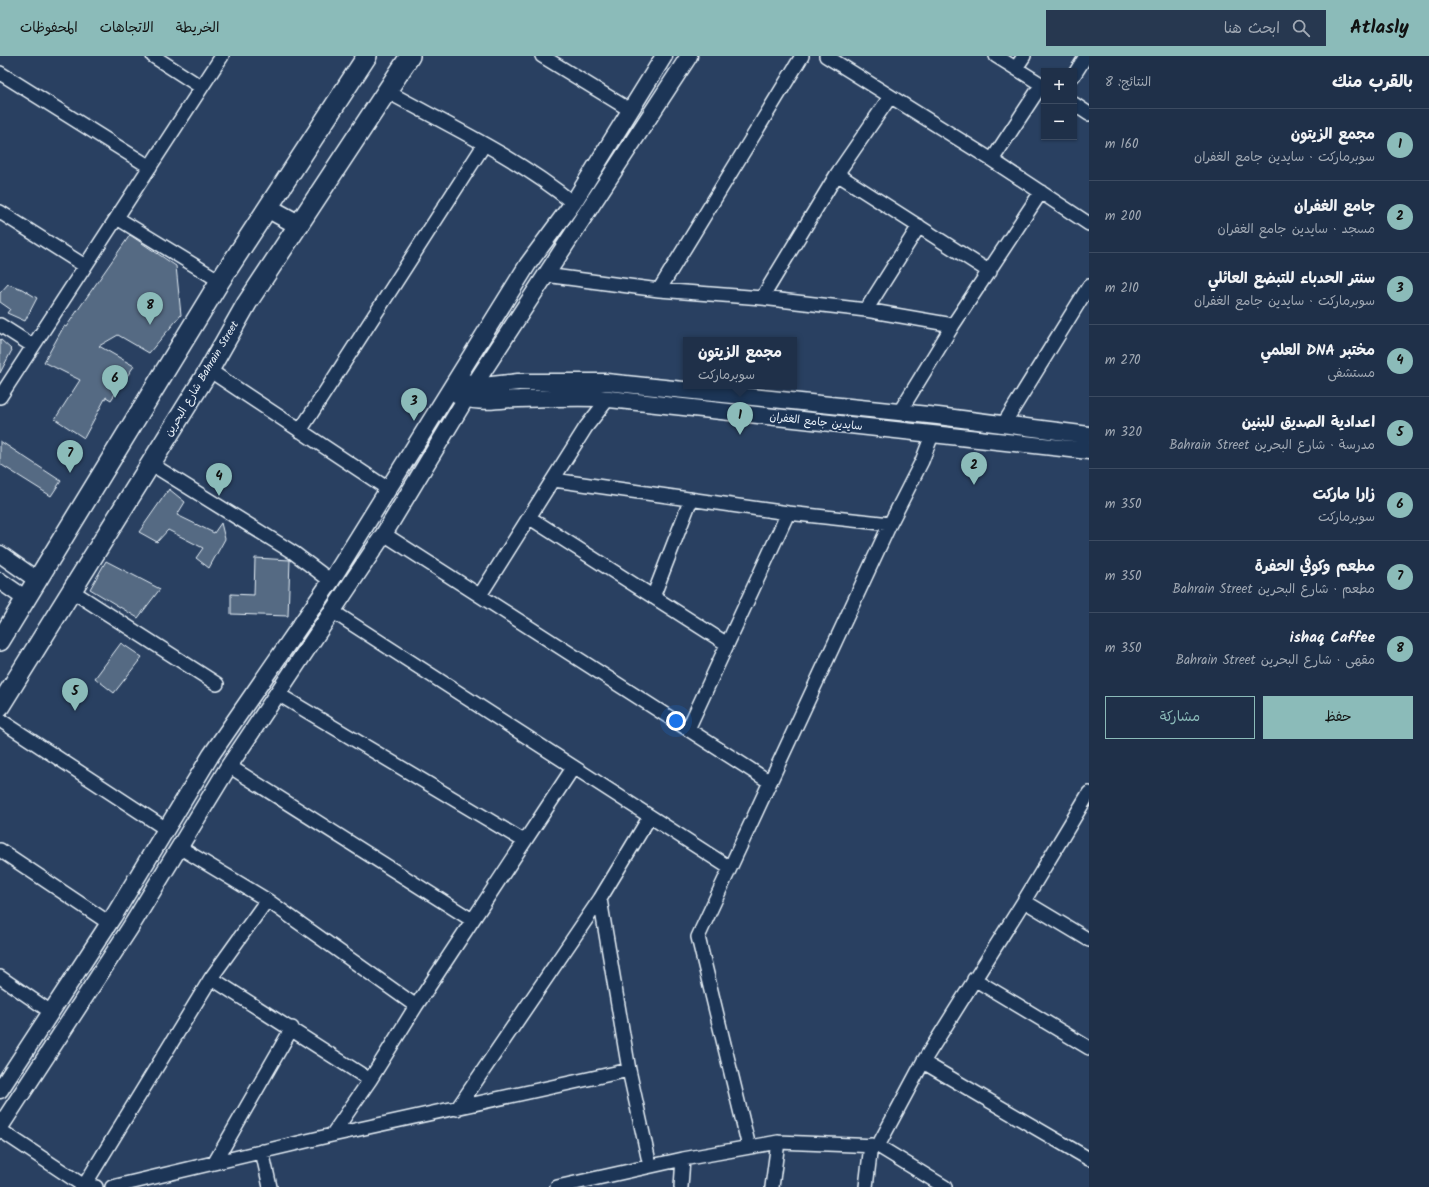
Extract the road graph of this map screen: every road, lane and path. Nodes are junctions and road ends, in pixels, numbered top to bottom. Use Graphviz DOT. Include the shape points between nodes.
graph roads {
  1 [pos="153,56"];
  2 [pos="222,56"];
  3 [pos="367,56"];
  4 [pos="410,56"];
  5 [pos="542,56"];
  6 [pos="664,56"];
  7 [pos="689,56"];
  8 [pos="802,56"];
  9 [pos="826,56"];
  10 [pos="996,56"];
  11 [pos="1024,56"];
  12 [pos="1086,56"];
  13 [pos="1016,68"];
  14 [pos="1077,70"];
  15 [pos="0,73"];
  16 [pos="1041,84"];
  17 [pos="201,87"];
  18 [pos="1041,88"];
  19 [pos="388,92"];
  20 [pos="890,97"];
  21 [pos="1077,106"];
  22 [pos="630,110"];
  23 [pos="1089,114"];
  24 [pos="484,145"];
  25 [pos="992,160"];
  26 [pos="150,166"];
  27 [pos="837,174"];
  28 [pos="1042,192"];
  29 [pos="573,203"];
  30 [pos="268,208"];
  31 [pos="0,212"];
  32 [pos="117,218"];
  33 [pos="1089,224"];
  34 [pos="298,225"];
  35 [pos="918,226"];
  36 [pos="85,266"];
  37 [pos="990,272"];
  38 [pos="545,275"];
  39 [pos="220,282"];
  40 [pos="1089,286"];
  41 [pos="659,290"];
  42 [pos="762,298"];
  43 [pos="866,310"];
  44 [pos="0,325"];
  45 [pos="953,325"];
  46 [pos="33,346"];
  47 [pos="209,370"];
  48 [pos="454,384"];
  49 [pos="470,392"];
  50 [pos="0,397"];
  51 [pos="608,399"];
  52 [pos="899,413"];
  53 [pos="1003,425"];
  54 [pos="300,431"];
  55 [pos="932,435"];
  56 [pos="1089,435"];
  57 [pos="1089,451"];
  58 [pos="151,464"];
  59 [pos="554,480"];
  60 [pos="388,489"];
  61 [pos="691,499"];
  62 [pos="788,512"];
  63 [pos="530,518"];
  64 [pos="890,524"];
  65 [pos="384,534"];
  66 [pos="0,554"];
  67 [pos="38,580"];
  68 [pos="331,581"];
  69 [pos="0,582"];
  70 [pos="72,591"];
  71 [pos="480,595"];
  72 [pos="653,597"];
  73 [pos="26,598"];
  74 [pos="332,611"];
  75 [pos="0,641"];
  76 [pos="291,641"];
  77 [pos="727,644"];
  78 [pos="306,651"];
  79 [pos="217,684"];
  80 [pos="278,694"];
  81 [pos="0,706"];
  82 [pos="0,720"];
  83 [pos="688,729"];
  84 [pos="229,766"];
  85 [pos="573,768"];
  86 [pos="770,782"];
  87 [pos="1089,793"];
  88 [pos="649,818"];
  89 [pos="166,829"];
  90 [pos="524,841"];
  91 [pos="179,847"];
  92 [pos="0,850"];
  93 [pos="730,868"];
  94 [pos="600,899"];
  95 [pos="267,900"];
  96 [pos="1024,901"];
  97 [pos="472,920"];
  98 [pos="109,923"];
  99 [pos="1089,940"];
  100 [pos="0,977"];
  101 [pos="211,978"];
  102 [pos="974,979"];
  103 [pos="416,1006"];
  104 [pos="51,1012"];
  105 [pos="292,1028"];
  106 [pos="1089,1048"];
  107 [pos="923,1062"];
  108 [pos="629,1070"];
  109 [pos="370,1080"];
  110 [pos="0,1090"];
  111 [pos="457,1109"];
  112 [pos="0,1129"];
  113 [pos="332,1135"];
  114 [pos="778,1142"];
  115 [pos="875,1146"];
  116 [pos="748,1147"];
  117 [pos="262,1152"];
  118 [pos="683,1159"];
  119 [pos="1089,1159"];
  120 [pos="215,1162"];
  121 [pos="650,1166"];
  122 [pos="592,1183"];
  123 [pos="90,1186"];
  124 [pos="112,1187"];
  125 [pos="270,1187"];
  126 [pos="557,1187"];
  127 [pos="681,1187"];
  128 [pos="772,1187"];
  129 [pos="866,1187"];
  130 [pos="945,1187"];
  1 -- 17 [label="street"];
  2 -- 17 [label="street"];
  3 -- 30 [label="main road"];
  4 -- 19 [label="main road, شارع البحرين Bahrain Street"];
  5 -- 22 [label="street"];
  6 -- 22 [label="street"];
  7 -- 38 [label="street"];
  8 -- 41 [label="street"];
  9 -- 20 [label="street"];
  10 -- 13 [label="street"];
  11 -- 13 [label="street"];
  12 -- 14 [label="street"];
  13 -- 16 [label="street"];
  15 -- 26 [label="street"];
  17 -- 26 [label="street"];
  18 -- 25 [label="street"];
  19 -- 24 [label="street"];
  19 -- 34 [label="main road, شارع البحرين Bahrain Street"];
  20 -- 25 [label="street"];
  20 -- 27 [label="street"];
  21 -- 23 [label="street"];
  22 -- 29 [label="street"];
  24 -- 29 [label="street"];
  24 -- 54 [label="street"];
  25 -- 28 [label="street"];
  26 -- 32 [label="street"];
  27 -- 35 [label="street"];
  27 -- 42 [label="street"];
  28 -- 33 [label="street"];
  28 -- 37 [label="street"];
  29 -- 48 [label="street" via="528,264"];
  30 -- 34 [label="main road"];
  30 -- 39 [label="main road"];
  31 -- 36 [label="street"];
  32 -- 36 [label="street"];
  32 -- 39 [label="street"];
  34 -- 47 [label="main road, شارع البحرين Bahrain Street" via="247,302"];
  35 -- 37 [label="street"];
  35 -- 43 [label="street"];
  36 -- 46 [label="street"];
  37 -- 45 [label="street"];
  38 -- 41 [label="street"];
  38 -- 49 [label="street"];
  39 -- 67 [label="main road"];
  40 -- 53 [label="street"];
  41 -- 42 [label="street"];
  42 -- 43 [label="street"];
  43 -- 45 [label="street"];
  44 -- 46 [label="street"];
  45 -- 52 [label="street"];
  46 -- 50 [label="street"];
  47 -- 54 [label="street"];
  47 -- 58 [label="main road, شارع البحرين Bahrain Street"];
  48 -- 49 [label="street, سايدين جامع الغفران"];
  48 -- 60 [label="street"];
  49 -- 51 [label="street, سايدين جامع الغفران" via="487,402 574,397"];
  49 -- 52 [label="street, سايدين جامع الغفران" via="518,382 606,382"];
  49 -- 65 [label="street"];
  51 -- 55 [label="street, سايدين جامع الغفران"];
  51 -- 59 [label="street" via="586,427"];
  52 -- 53 [label="street, سايدين جامع الغفران"];
  53 -- 56 [label="street, سايدين جامع الغفران"];
  54 -- 60 [label="street"];
  55 -- 57 [label="street, سايدين جامع الغفران"];
  55 -- 64 [label="street" via="922,461"];
  58 -- 68 [label="street" via="294,553"];
  58 -- 70 [label="main road, شارع البحرين Bahrain Street"];
  59 -- 61 [label="street"];
  59 -- 63 [label="street"];
  60 -- 68 [label="street"];
  61 -- 62 [label="street"];
  61 -- 72 [label="street"];
  62 -- 64 [label="street"];
  62 -- 77 [label="street"];
  63 -- 71 [label="street"];
  63 -- 72 [label="street"];
  64 -- 86 [label="street"];
  65 -- 71 [label="street"];
  65 -- 74 [label="street"];
  66 -- 67 [label="street"];
  67 -- 73 [label="main road"];
  68 -- 76 [label="street"];
  69 -- 73 [label="street"];
  70 -- 79 [label="street"];
  70 -- 81 [label="main road, شارع البحرين Bahrain Street"];
  71 -- 83 [label="street"];
  72 -- 77 [label="street"];
  73 -- 75 [label="main road"];
  74 -- 78 [label="street"];
  74 -- 85 [label="street"];
  76 -- 78 [label="street"];
  76 -- 89 [label="street" via="211,755"];
  77 -- 83 [label="street"];
  78 -- 80 [label="street"];
  80 -- 84 [label="street"];
  80 -- 90 [label="street"];
  82 -- 89 [label="street"];
  83 -- 86 [label="street"];
  84 -- 91 [label="street"];
  84 -- 97 [label="street"];
  85 -- 88 [label="street"];
  85 -- 90 [label="street"];
  86 -- 93 [label="street"];
  87 -- 96 [label="street"];
  88 -- 93 [label="street"];
  88 -- 94 [label="street"];
  89 -- 98 [label="street"];
  90 -- 97 [label="street"];
  91 -- 95 [label="street"];
  91 -- 112 [label="street" via="130,928"];
  92 -- 98 [label="street"];
  93 -- 116 [label="street" via="698,937"];
  94 -- 108 [label="street"];
  94 -- 111 [label="street"];
  95 -- 101 [label="street"];
  95 -- 103 [label="street"];
  96 -- 99 [label="street"];
  96 -- 102 [label="street"];
  97 -- 103 [label="street"];
  98 -- 104 [label="street"];
  100 -- 104 [label="street"];
  101 -- 105 [label="street"];
  101 -- 123 [label="street"];
  102 -- 106 [label="street"];
  102 -- 107 [label="street"];
  103 -- 109 [label="street"];
  104 -- 110 [label="street"];
  105 -- 109 [label="street"];
  105 -- 120 [label="street"];
  107 -- 115 [label="street"];
  107 -- 119 [label="street"];
  108 -- 111 [label="street"];
  108 -- 121 [label="street"];
  109 -- 113 [label="street"];
  111 -- 113 [label="street"];
  112 -- 123 [label="street"];
  113 -- 117 [label="street"];
  114 -- 115 [label="street"];
  114 -- 116 [label="street"];
  114 -- 128 [label="street"];
  115 -- 129 [label="street"];
  115 -- 130 [label="street"];
  116 -- 118 [label="street"];
  117 -- 120 [label="street"];
  117 -- 125 [label="street"];
  118 -- 121 [label="street"];
  118 -- 127 [label="street"];
  120 -- 124 [label="street"];
  121 -- 122 [label="street"];
  122 -- 126 [label="street"];
}
